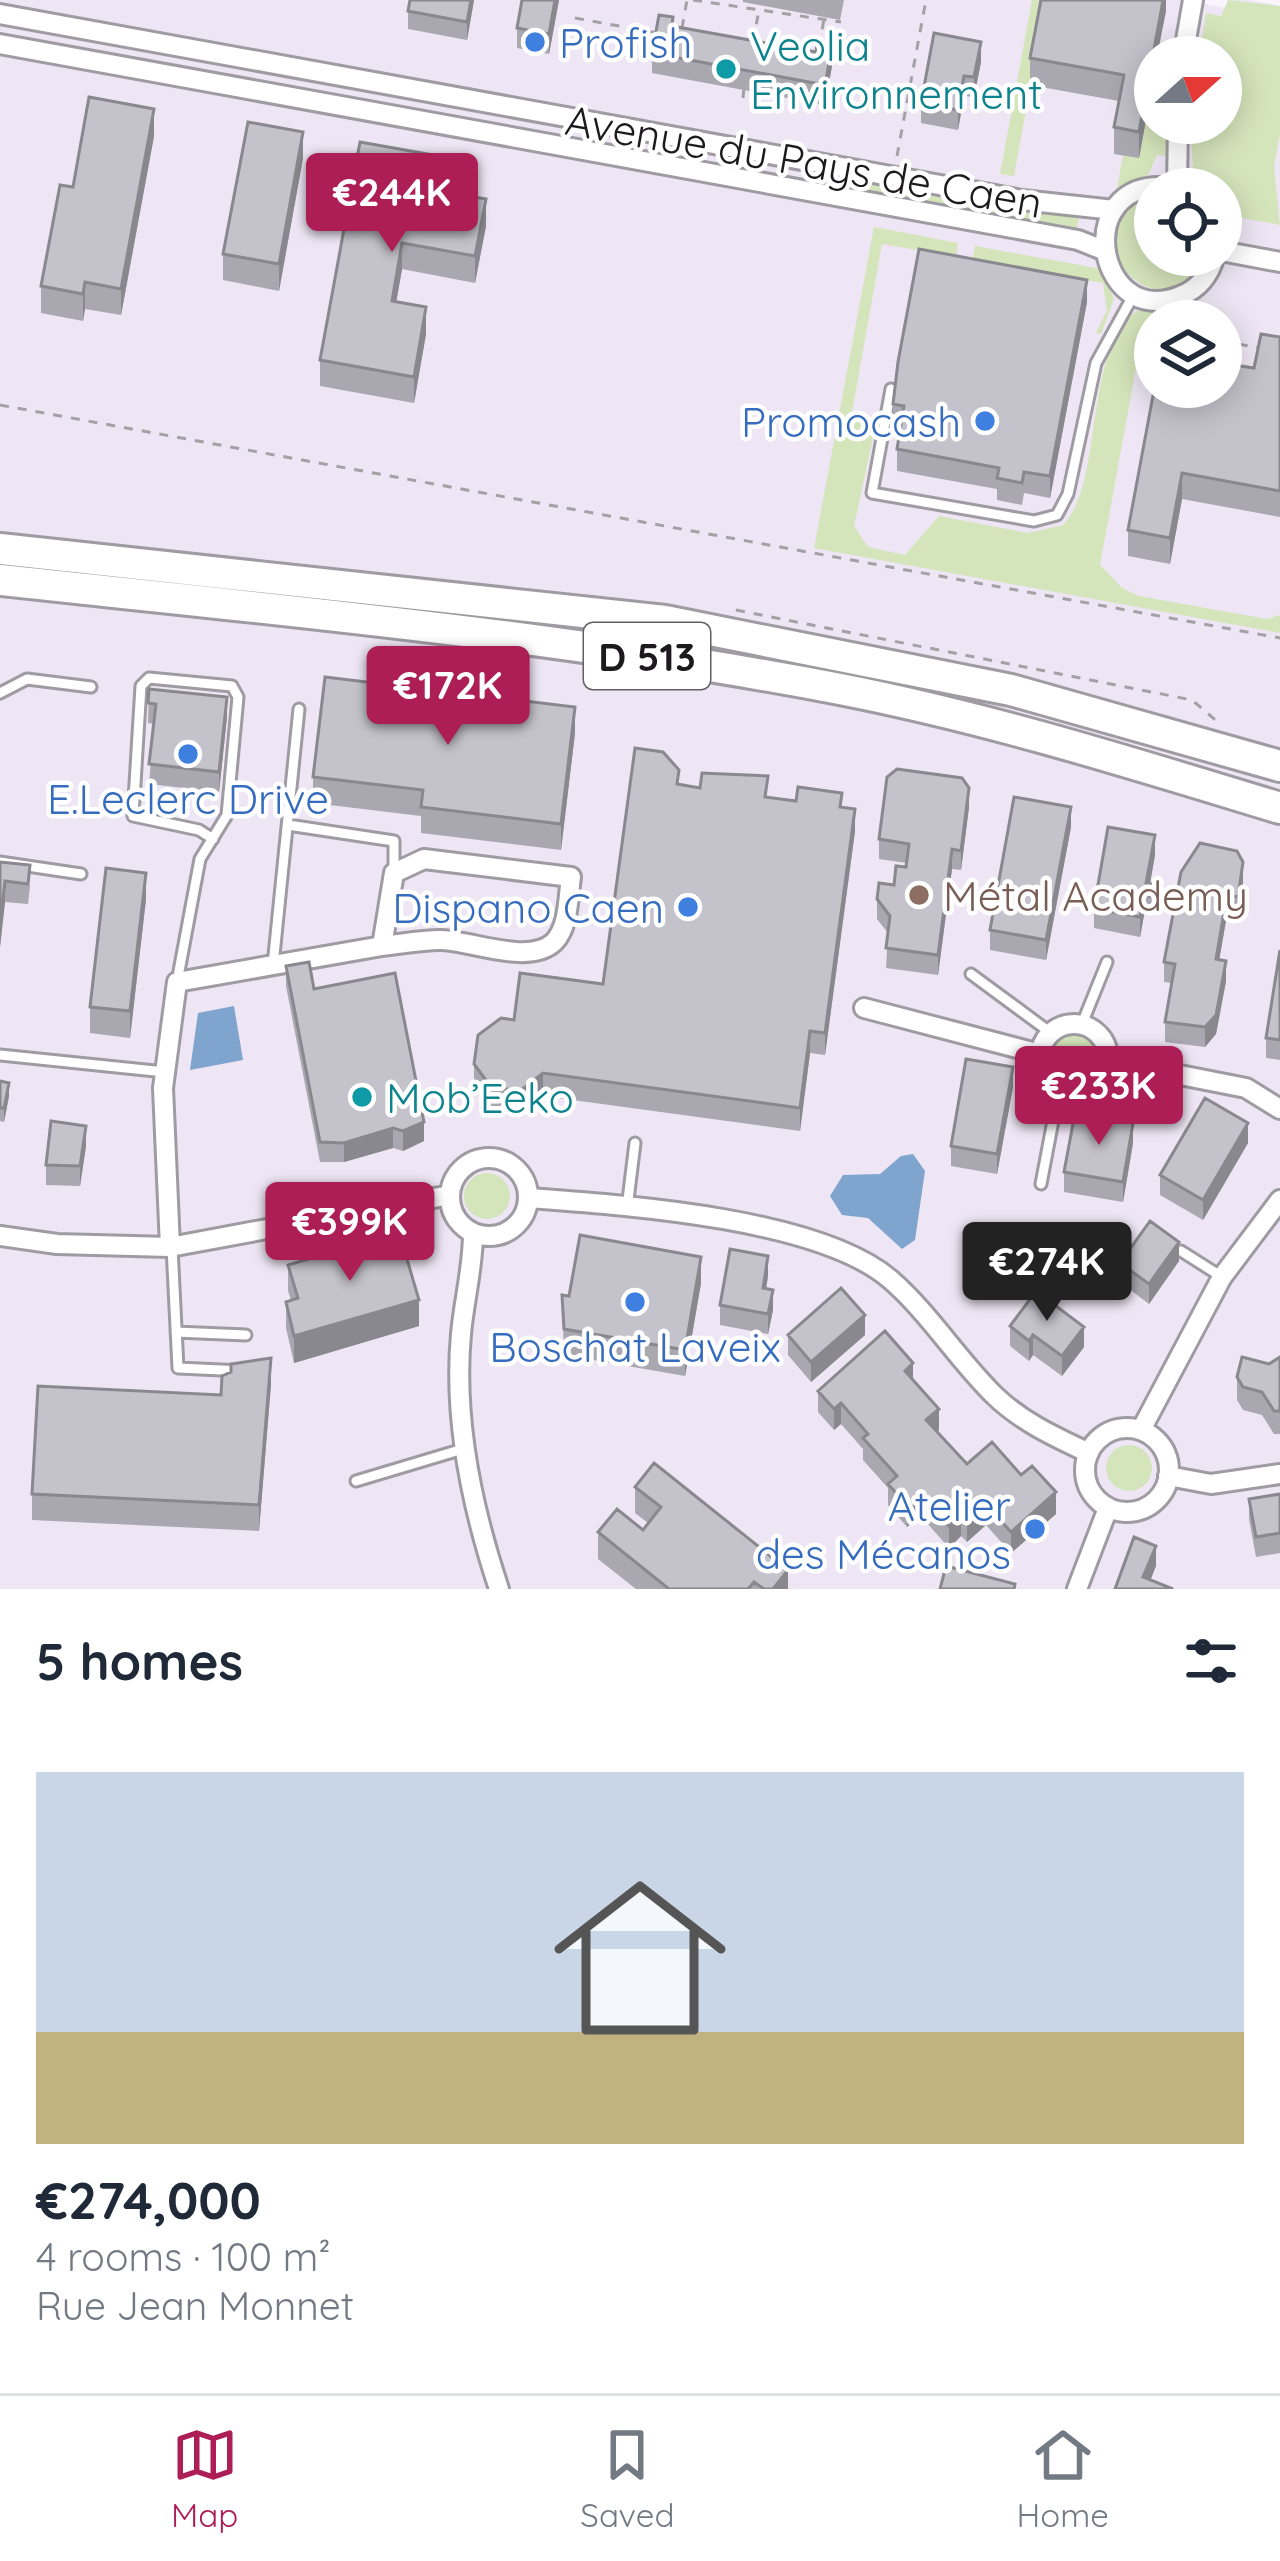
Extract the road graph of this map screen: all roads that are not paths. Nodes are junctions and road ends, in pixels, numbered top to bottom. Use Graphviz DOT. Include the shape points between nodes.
graph roads {
  1 [pos="1192,0"];
  2 [pos="0,14"];
  3 [pos="1186,36"];
  4 [pos="0,44"];
  5 [pos="518,110"];
  6 [pos="513,137"];
  7 [pos="1134,195"];
  8 [pos="1114,210"];
  9 [pos="1103,250"];
  10 [pos="1242,256"];
  11 [pos="1280,262"];
  12 [pos="1204,276"];
  13 [pos="1133,294"];
  14 [pos="891,389"];
  15 [pos="0,549"];
  16 [pos="0,580"];
  17 [pos="91,687"];
  18 [pos="0,693"];
  19 [pos="299,709"];
  20 [pos="1280,766"];
  21 [pos="1280,808"];
  22 [pos="288,825"];
  23 [pos="212,839"];
  24 [pos="0,862"];
  25 [pos="394,873"];
  26 [pos="81,874"];
  27 [pos="382,946"];
  28 [pos="1107,962"];
  29 [pos="273,965"];
  30 [pos="971,974"];
  31 [pos="177,982"];
  32 [pos="864,1008"];
  33 [pos="1082,1024"];
  34 [pos="1051,1033"];
  35 [pos="1040,1054"];
  36 [pos="0,1055"];
  37 [pos="1107,1067"];
  38 [pos="164,1072"];
  39 [pos="1059,1089"];
  40 [pos="1280,1109"];
  41 [pos="1130,1116"];
  42 [pos="635,1143"];
  43 [pos="1041,1184"];
  44 [pos="450,1195"];
  45 [pos="529,1198"];
  46 [pos="1280,1200"];
  47 [pos="627,1208"];
  48 [pos="1280,1216"];
  49 [pos="1259,1228"];
  50 [pos="473,1233"];
  51 [pos="0,1236"];
  52 [pos="171,1247"];
  53 [pos="1181,1251"];
  54 [pos="1222,1276"];
  55 [pos="176,1332"];
  56 [pos="246,1335"];
  57 [pos="243,1371"];
  58 [pos="1141,1430"];
  59 [pos="464,1449"];
  60 [pos="1089,1453"];
  61 [pos="1280,1474"];
  62 [pos="1168,1477"];
  63 [pos="356,1481"];
  64 [pos="1108,1508"];
  65 [pos="499,1589"];
  66 [pos="1077,1589"];
  1 -- 3 [label="street"];
  2 -- 5 [label="street, Avenue du Pays de Caen"];
  4 -- 6 [label="street, Avenue du Pays de Caen"];
  5 -- 6 [label="street"];
  5 -- 8 [label="street, Avenue du Pays de Caen"];
  6 -- 9 [label="street, Avenue du Pays de Caen"];
  7 -- 8 [label="street"];
  8 -- 9 [label="street"];
  9 -- 13 [label="street"];
  10 -- 11 [label="street"];
  12 -- 13 [label="street" via="1185,295"];
  13 -- 14 [label="lane" via="1096,363 1057,515 1034,521 872,494"];
  15 -- 20 [label="main road, D 513" via="686,625 1011,690"];
  16 -- 21 [label="main road, D 513" via="592,648 824,686 1031,734"];
  17 -- 18 [label="lane" via="27,679"];
  19 -- 22 [label="lane"];
  22 -- 25 [label="lane" via="394,841"];
  22 -- 29 [label="lane"];
  23 -- 23 [label="lane" via="227,815 238,697 232,686 149,678 141,686 133,816"];
  23 -- 31 [label="lane" via="200,859"];
  24 -- 26 [label="lane"];
  25 -- 27 [label="street"];
  25 -- 27 [label="street" via="424,859 571,877 553,944 521,951 442,940"];
  27 -- 29 [label="street"];
  28 -- 33 [label="lane"];
  29 -- 31 [label="street"];
  30 -- 34 [label="lane"];
  31 -- 38 [label="street"];
  32 -- 35 [label="street"];
  33 -- 34 [label="street"];
  33 -- 37 [label="street" via="1105,1042"];
  34 -- 35 [label="street"];
  35 -- 39 [label="street" via="1044,1075"];
  36 -- 38 [label="lane"];
  37 -- 39 [label="street" via="1080,1092"];
  37 -- 40 [label="street" via="1246,1088"];
  37 -- 41 [label="lane"];
  38 -- 52 [label="street"];
  39 -- 43 [label="lane"];
  42 -- 47 [label="lane"];
  44 -- 45 [label="street" via="462,1167 491,1157 519,1169"];
  44 -- 50 [label="street" via="452,1210"];
  44 -- 52 [label="street"];
  45 -- 47 [label="street"];
  45 -- 50 [label="street" via="516,1226"];
  46 -- 49 [label="street"];
  47 -- 60 [label="street" via="802,1236 850,1252 918,1306 998,1399"];
  48 -- 49 [label="street"];
  49 -- 54 [label="street"];
  50 -- 59 [label="street" via="460,1336"];
  51 -- 52 [label="street"];
  52 -- 55 [label="lane"];
  53 -- 54 [label="lane"];
  54 -- 58 [label="street"];
  55 -- 56 [label="lane"];
  55 -- 57 [label="lane" via="178,1368"];
  58 -- 60 [label="street" via="1106,1434"];
  58 -- 62 [label="street" via="1163,1449"];
  59 -- 63 [label="lane"];
  59 -- 65 [label="street"];
  60 -- 64 [label="street" via="1087,1483"];
  61 -- 62 [label="street" via="1211,1484"];
  62 -- 64 [label="street" via="1145,1508"];
  64 -- 66 [label="street"];
}
